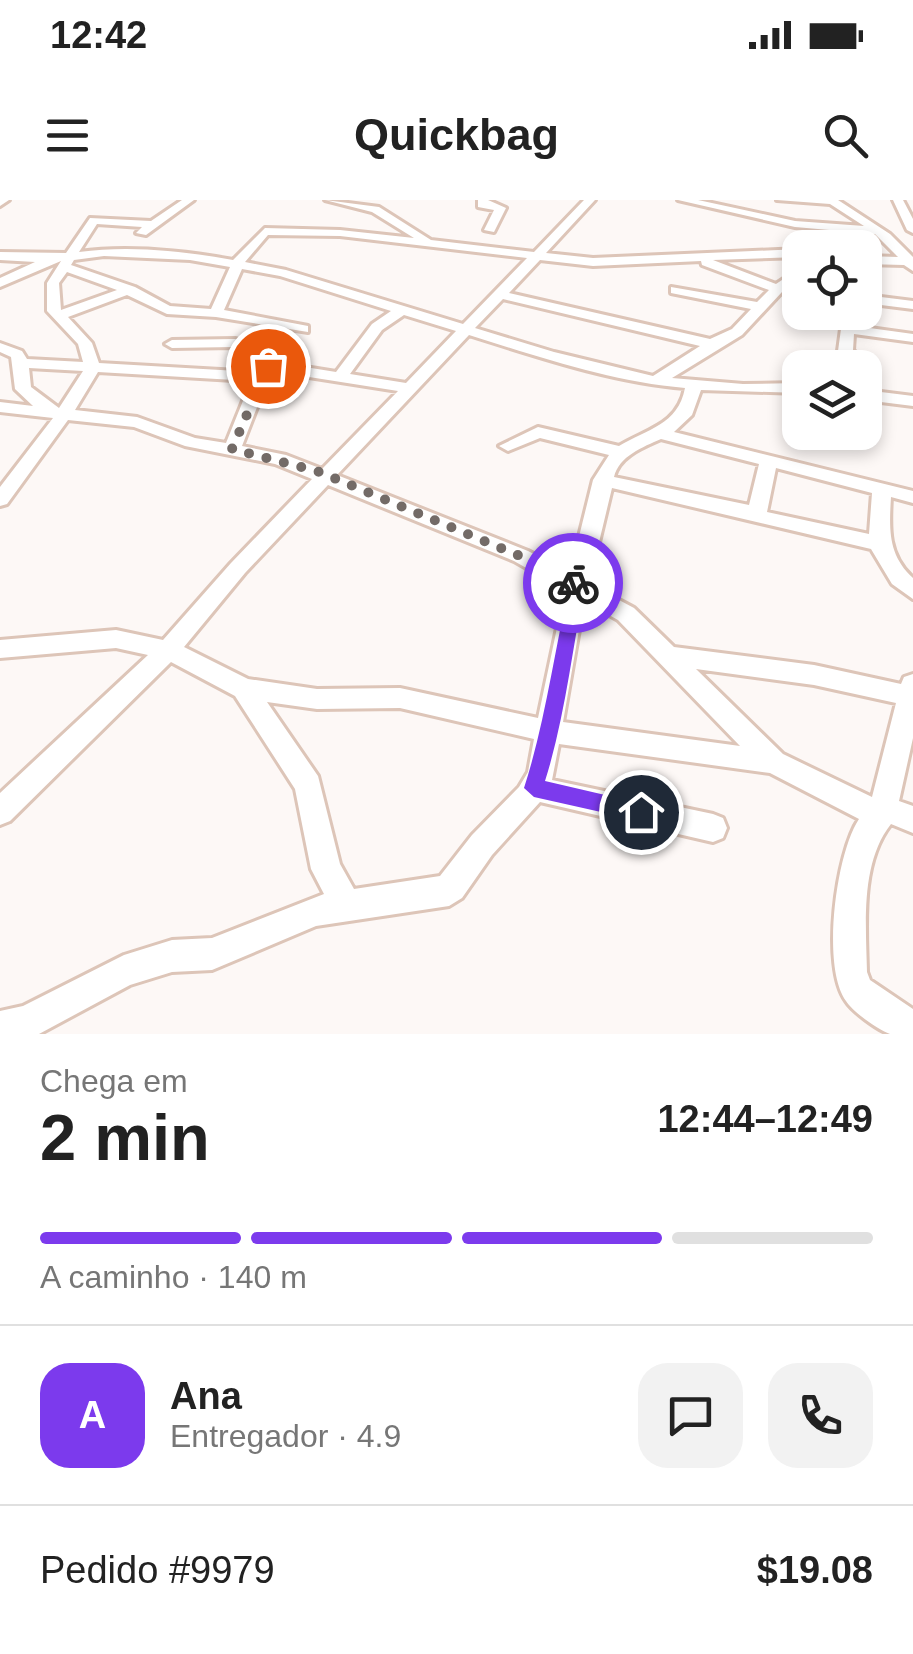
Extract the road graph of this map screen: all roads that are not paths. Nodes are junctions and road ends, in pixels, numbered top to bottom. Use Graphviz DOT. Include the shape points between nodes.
graph roads {
  1 [pos="189,200"];
  2 [pos="330,200"];
  3 [pos="483,200"];
  4 [pos="590,200"];
  5 [pos="683,200"];
  6 [pos="782,200"];
  7 [pos="832,200"];
  8 [pos="898,200"];
  9 [pos="152,225"];
  10 [pos="490,230"];
  11 [pos="860,230"];
  12 [pos="878,230"];
  13 [pos="882,232"];
  14 [pos="882,233"];
  15 [pos="913,233"];
  16 [pos="427,242"];
  17 [pos="115,252"];
  18 [pos="782,253"];
  19 [pos="0,256"];
  20 [pos="688,256"];
  21 [pos="534,258"];
  22 [pos="51,259"];
  23 [pos="68,261"];
  24 [pos="882,261"];
  25 [pos="911,263"];
  26 [pos="237,266"];
  27 [pos="0,283"];
  28 [pos="782,286"];
  29 [pos="779,288"];
  30 [pos="782,288"];
  31 [pos="130,290"];
  32 [pos="676,290"];
  33 [pos="501,295"];
  34 [pos="882,301"];
  35 [pos="913,305"];
  36 [pos="760,307"];
  37 [pos="402,310"];
  38 [pos="216,313"];
  39 [pos="56,316"];
  40 [pos="258,321"];
  41 [pos="303,329"];
  42 [pos="465,330"];
  43 [pos="913,338"];
  44 [pos="234,342"];
  45 [pos="172,344"];
  46 [pos="712,344"];
  47 [pos="0,347"];
  48 [pos="845,350"];
  49 [pos="21,363"];
  50 [pos="92,368"];
  51 [pos="264,371"];
  52 [pos="341,376"];
  53 [pos="656,380"];
  54 [pos="694,385"];
  55 [pos="782,387"];
  56 [pos="408,388"];
  57 [pos="882,392"];
  58 [pos="882,398"];
  59 [pos="888,399"];
  60 [pos="913,401"];
  61 [pos="0,407"];
  62 [pos="56,413"];
  63 [pos="659,433"];
  64 [pos="508,446"];
  65 [pos="232,449"];
  66 [pos="620,452"];
  67 [pos="769,460"];
  68 [pos="326,475"];
  69 [pos="602,480"];
  70 [pos="882,490"];
  71 [pos="913,498"];
  72 [pos="0,500"];
  73 [pos="754,512"];
  74 [pos="878,543"];
  75 [pos="577,585"];
  76 [pos="913,591"];
  77 [pos="0,650"];
  78 [pos="168,650"];
  79 [pos="665,655"];
  80 [pos="244,689"];
  81 [pos="911,690"];
  82 [pos="548,731"];
  83 [pos="774,762"];
  84 [pos="534,788"];
  85 [pos="0,812"];
  86 [pos="898,816"];
  87 [pos="713,828"];
  88 [pos="346,904"];
  89 [pos="876,1021"];
  90 [pos="0,1028"];
  91 [pos="913,1030"];
  1 -- 9 [label="street"];
  2 -- 16 [label="street" via="386,212"];
  3 -- 10 [label="street" via="501,208"];
  4 -- 21 [label="street"];
  5 -- 11 [label="street"];
  6 -- 7 [label="street"];
  7 -- 12 [label="street"];
  8 -- 15 [label="street"];
  9 -- 17 [label="street"];
  9 -- 23 [label="street" via="94,220"];
  13 -- 15 [label="street"];
  14 -- 25 [label="street"];
  16 -- 21 [label="street"];
  16 -- 26 [label="street" via="265,231"];
  17 -- 23 [label="street"];
  17 -- 26 [label="street"];
  18 -- 20 [label="street"];
  19 -- 22 [label="street"];
  20 -- 21 [label="street"];
  20 -- 29 [label="street"];
  21 -- 33 [label="street"];
  22 -- 23 [label="street"];
  22 -- 27 [label="street"];
  23 -- 31 [label="street"];
  23 -- 39 [label="street" via="51,290"];
  24 -- 25 [label="street"];
  26 -- 37 [label="street"];
  26 -- 38 [label="street"];
  28 -- 29 [label="street"];
  29 -- 30 [label="street"];
  29 -- 36 [label="street"];
  31 -- 38 [label="street" via="167,310"];
  31 -- 39 [label="street"];
  32 -- 36 [label="street"];
  33 -- 42 [label="street"];
  33 -- 46 [label="street"];
  34 -- 35 [label="street"];
  36 -- 46 [label="street" via="737,332"];
  37 -- 42 [label="street"];
  37 -- 52 [label="street" via="377,327"];
  38 -- 40 [label="street"];
  39 -- 50 [label="street" via="85,344"];
  40 -- 41 [label="street"];
  40 -- 44 [label="street"];
  42 -- 53 [label="street"];
  42 -- 56 [label="street"];
  43 -- 48 [label="street" via="848,329"];
  44 -- 45 [label="street"];
  44 -- 51 [label="street" via="268,352"];
  46 -- 53 [label="street"];
  47 -- 49 [label="street"];
  49 -- 50 [label="street"];
  49 -- 62 [label="street" via="23,389"];
  50 -- 51 [label="street"];
  50 -- 62 [label="street"];
  51 -- 52 [label="street"];
  51 -- 65 [label="street"];
  52 -- 56 [label="street"];
  53 -- 54 [label="street"];
  54 -- 55 [label="street"];
  54 -- 63 [label="street" via="690,412"];
  56 -- 68 [label="street"];
  57 -- 59 [label="street"];
  58 -- 59 [label="street"];
  59 -- 60 [label="street"];
  61 -- 62 [label="street"];
  62 -- 65 [label="street" via="137,422"];
  62 -- 72 [label="street"];
  63 -- 66 [label="street"];
  63 -- 67 [label="street"];
  64 -- 66 [label="street" via="538,432"];
  65 -- 68 [label="street"];
  66 -- 69 [label="street"];
  67 -- 70 [label="street"];
  67 -- 73 [label="street"];
  68 -- 75 [label="street"];
  68 -- 78 [label="street"];
  69 -- 73 [label="street"];
  69 -- 75 [label="street"];
  70 -- 71 [label="street"];
  70 -- 74 [label="street"];
  73 -- 74 [label="street"];
  74 -- 76 [label="street" via="887,568"];
  75 -- 79 [label="street" via="626,614"];
  75 -- 82 [label="street"];
  77 -- 78 [label="street" via="93,638"];
  78 -- 80 [label="street"];
  78 -- 85 [label="street"];
  79 -- 81 [label="street"];
  79 -- 83 [label="street"];
  80 -- 82 [label="street" via="317,699 400,698"];
  80 -- 88 [label="street" via="308,785 326,869"];
  81 -- 86 [label="street"];
  82 -- 83 [label="street"];
  82 -- 84 [label="street"];
  83 -- 86 [label="street" via="855,806"];
  84 -- 87 [label="street"];
  84 -- 88 [label="street" via="438,895"];
  86 -- 89 [label="street" via="866,833 850,906 849,953 858,992"];
  88 -- 90 [label="street" via="212,954 172,956 124,970 27,1022"];
  89 -- 91 [label="street"];
}
